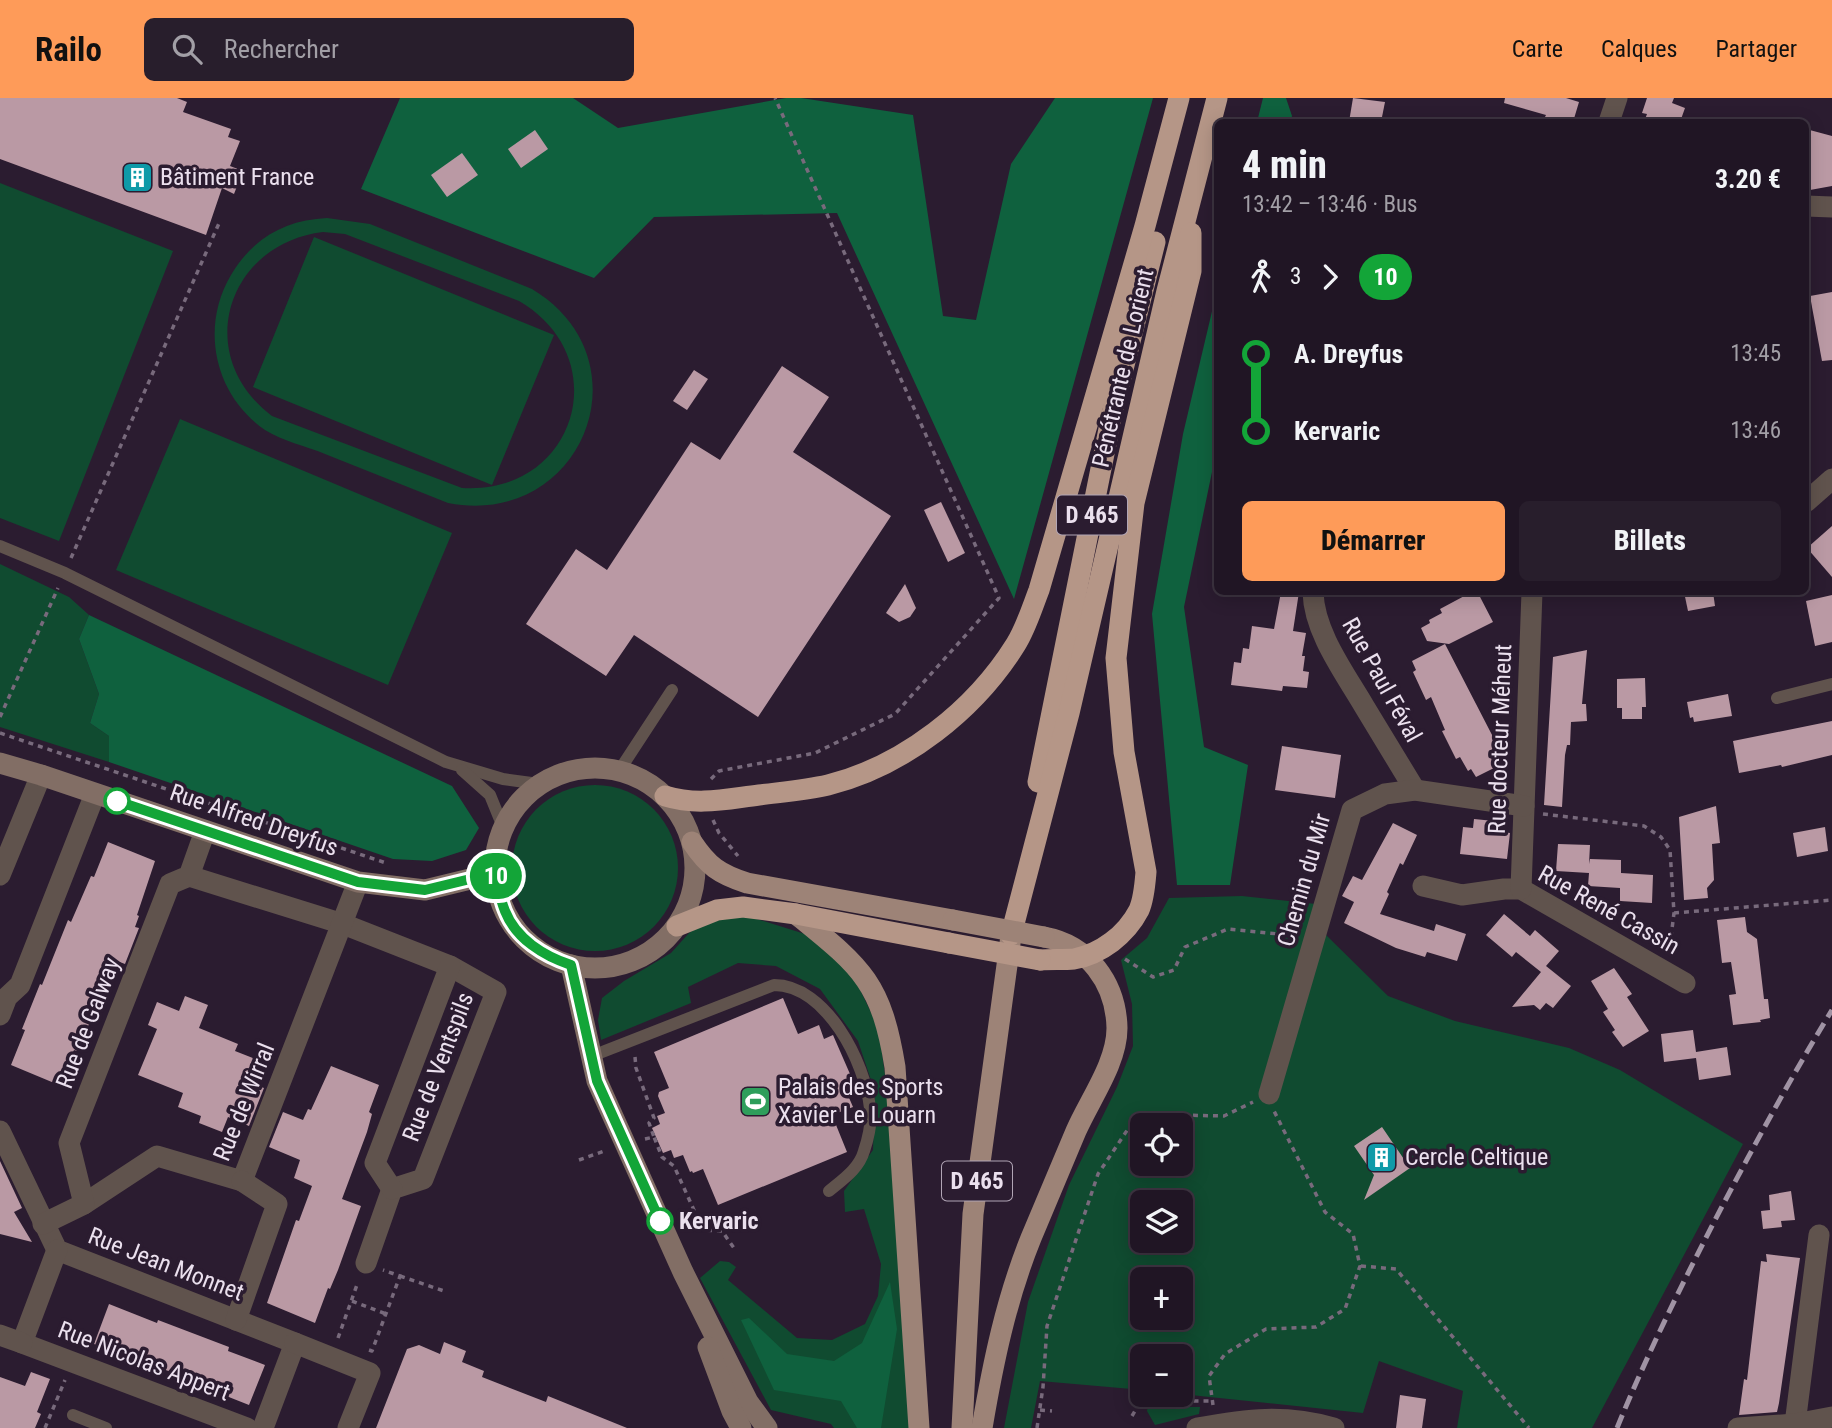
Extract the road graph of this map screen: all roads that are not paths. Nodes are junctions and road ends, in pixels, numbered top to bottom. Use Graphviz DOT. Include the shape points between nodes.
graph roads {
  1 [pos="1179,98"];
  2 [pos="1191,98"];
  3 [pos="1217,98"];
  4 [pos="1617,98"];
  5 [pos="1610,119"];
  6 [pos="1191,206"];
  7 [pos="1809,206"];
  8 [pos="1832,206"];
  9 [pos="1832,479"];
  10 [pos="1809,499"];
  11 [pos="0,546"];
  12 [pos="1314,595"];
  13 [pos="1532,595"];
  14 [pos="1832,684"];
  15 [pos="673,691"];
  16 [pos="1777,698"];
  17 [pos="0,763"];
  18 [pos="460,768"];
  19 [pos="619,771"];
  20 [pos="41,775"];
  21 [pos="539,784"];
  22 [pos="1415,790"];
  23 [pos="665,796"];
  24 [pos="91,804"];
  25 [pos="1524,809"];
  26 [pos="503,827"];
  27 [pos="205,831"];
  28 [pos="692,842"];
  29 [pos="4,854"];
  30 [pos="495,873"];
  31 [pos="0,875"];
  32 [pos="189,876"];
  33 [pos="358,882"];
  34 [pos="1423,886"];
  35 [pos="1521,889"];
  36 [pos="796,914"];
  37 [pos="344,924"];
  38 [pos="677,926"];
  39 [pos="1011,935"];
  40 [pos="1086,956"];
  41 [pos="571,965"];
  42 [pos="450,966"];
  43 [pos="1676,978"];
  44 [pos="0,1016"];
  45 [pos="592,1056"];
  46 [pos="1269,1094"];
  47 [pos="0,1131"];
  48 [pos="242,1181"];
  49 [pos="392,1189"];
  50 [pos="829,1191"];
  51 [pos="84,1203"];
  52 [pos="43,1224"];
  53 [pos="1819,1235"];
  54 [pos="57,1250"];
  55 [pos="366,1263"];
  56 [pos="684,1272"];
  57 [pos="236,1320"];
  58 [pos="0,1335"];
  59 [pos="22,1343"];
  60 [pos="295,1343"];
  61 [pos="73,1415"];
  62 [pos="1832,1417"];
  63 [pos="1794,1424"];
  64 [pos="1207,1426"];
  65 [pos="106,1428"];
  66 [pos="247,1428"];
  67 [pos="262,1428"];
  68 [pos="348,1428"];
  69 [pos="741,1428"];
  70 [pos="767,1428"];
  71 [pos="919,1428"];
  72 [pos="962,1428"];
  73 [pos="982,1428"];
  74 [pos="1334,1428"];
  75 [pos="1738,1428"];
  1 -- 23 [label="highway" via="1039,590 1018,642 988,685 894,759 830,784 706,802"];
  2 -- 39 [label="highway, Pénétrante de Lorient / D 465" via="1113,409 1050,714"];
  3 -- 6 [label="highway, Pénétrante de Lorient / D 465"];
  4 -- 5 [label="street"];
  6 -- 39 [label="highway, Pénétrante de Lorient / D 465"];
  6 -- 40 [label="highway" via="1191,271 1134,503 1116,657 1124,752 1146,872 1139,909 1125,929 1106,947"];
  7 -- 8 [label="street"];
  9 -- 10 [label="street"];
  11 -- 18 [label="lane" via="65,573"];
  12 -- 22 [label="street, Rue Paul Féval" via="1334,656"];
  13 -- 25 [label="street, Rue docteur Méheut"];
  14 -- 16 [label="lane"];
  15 -- 19 [label="lane"];
  17 -- 20 [label="main road, Rue Alfred Dreyfus"];
  18 -- 21 [label="lane"];
  18 -- 26 [label="lane" via="490,795"];
  19 -- 21 [label="main road" via="585,768"];
  19 -- 23 [label="main road"];
  20 -- 27 [label="main road, Rue Alfred Dreyfus"];
  20 -- 29 [label="street"];
  21 -- 26 [label="main road"];
  22 -- 25 [label="street, Chemin du Mir"];
  22 -- 46 [label="street, Chemin du Mir" via="1385,794 1352,810"];
  23 -- 28 [label="main road" via="677,809"];
  24 -- 44 [label="street" via="20,985 7,997"];
  25 -- 35 [label="street, Rue docteur Méheut"];
  26 -- 30 [label="main road"];
  27 -- 32 [label="street, Rue de Galway"];
  27 -- 33 [label="main road, Rue Alfred Dreyfus"];
  28 -- 38 [label="main road" via="692,894"];
  28 -- 40 [label="main road, bridge" via="706,862 747,883 1058,939"];
  29 -- 31 [label="street"];
  30 -- 33 [label="main road, Rue Alfred Dreyfus" via="425,890"];
  30 -- 41 [label="main road" via="514,927 539,951"];
  32 -- 37 [label="street, Rue de Ventspils"];
  32 -- 51 [label="street, Rue de Galway" via="170,884 69,1143"];
  33 -- 37 [label="street, Rue de Wirral"];
  34 -- 35 [label="street, Rue René Cassin" via="1462,895"];
  35 -- 43 [label="street, Rue René Cassin"];
  36 -- 38 [label="highway" via="743,907 718,910"];
  36 -- 40 [label="highway, bridge" via="1040,960"];
  36 -- 71 [label="main road" via="863,974 878,997 889,1031"];
  37 -- 42 [label="street, Rue de Ventspils"];
  37 -- 48 [label="street, Rue de Wirral"];
  38 -- 41 [label="main road" via="652,950 622,964"];
  39 -- 72 [label="main road, Pénétrante de Lorient / D 465" via="973,1214"];
  40 -- 73 [label="main road" via="1105,981 1114,1004 1117,1029 1113,1052 1012,1290"];
  41 -- 45 [label="main road"];
  42 -- 49 [label="street, Rue de Ventspils" via="376,1163"];
  42 -- 49 [label="street, Rue de Ventspils" via="496,992 423,1179"];
  45 -- 50 [label="lane" via="774,985 789,985 813,999 835,1022 854,1053 871,1110 864,1154 850,1174"];
  45 -- 56 [label="main road" via="597,1081"];
  47 -- 52 [label="street, Rue Jean Monnet"];
  48 -- 51 [label="street, Rue de Wirral" via="157,1156"];
  48 -- 57 [label="street" via="277,1204"];
  49 -- 55 [label="street"];
  51 -- 52 [label="street"];
  52 -- 54 [label="street, Rue Jean Monnet"];
  53 -- 63 [label="street"];
  54 -- 57 [label="street, Rue Jean Monnet"];
  54 -- 59 [label="street, Rue Nicolas Appert"];
  56 -- 69 [label="main road"];
  56 -- 70 [label="main road" via="748,1402"];
  57 -- 60 [label="street, Rue Jean Monnet"];
  58 -- 59 [label="street, Rue Nicolas Appert"];
  59 -- 66 [label="street, Rue Nicolas Appert"];
  60 -- 67 [label="street"];
  60 -- 68 [label="street, Rue Jean Monnet" via="370,1373"];
  61 -- 65 [label="lane"];
  62 -- 63 [label="street"];
  63 -- 75 [label="street"];
  64 -- 74 [label="street" via="1246,1419"];
}
